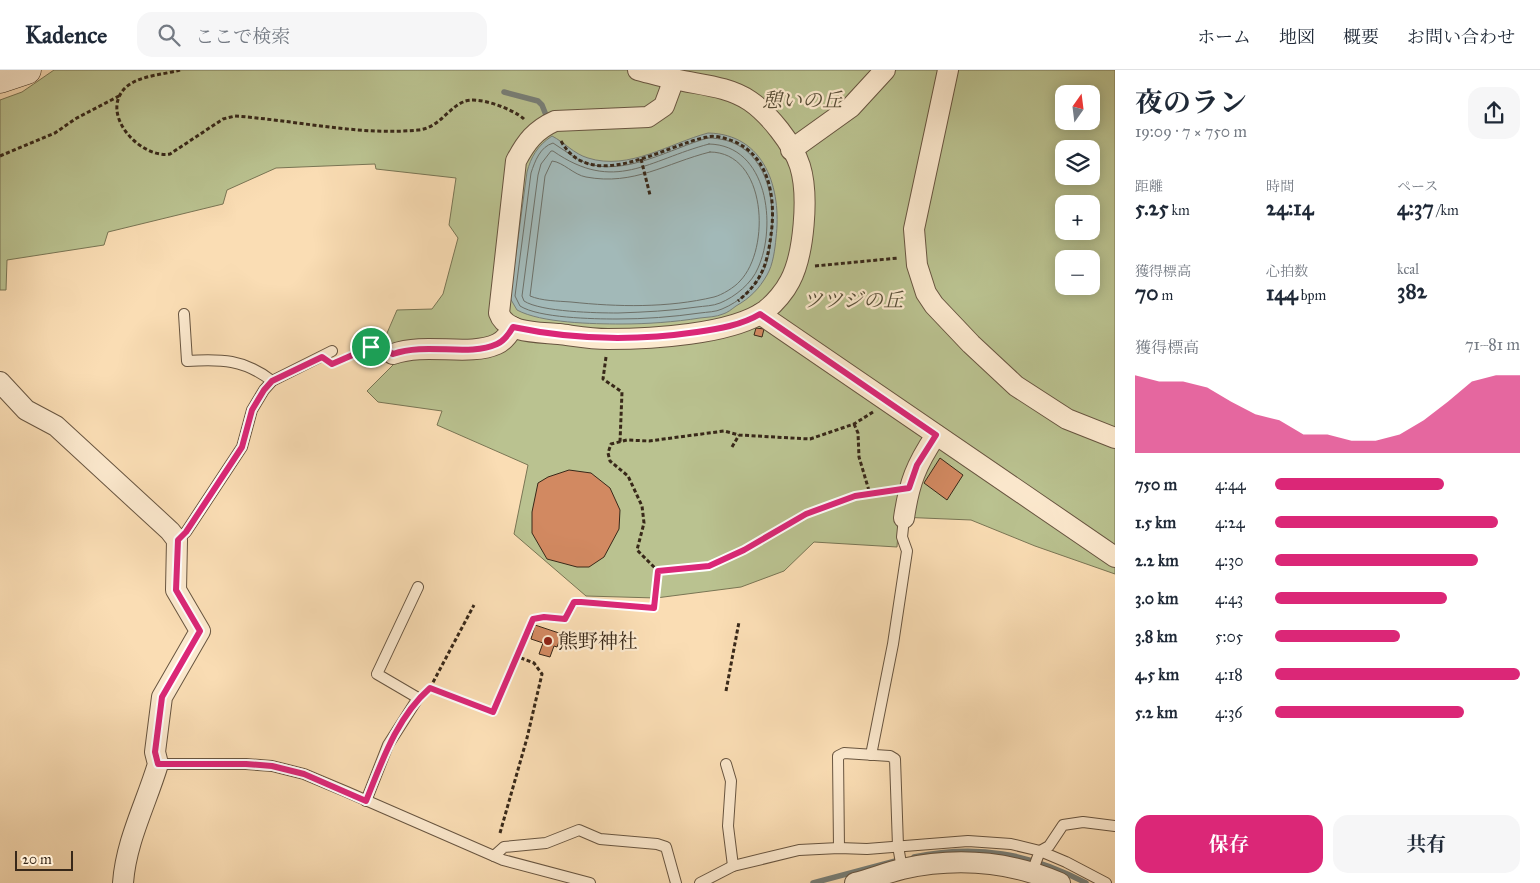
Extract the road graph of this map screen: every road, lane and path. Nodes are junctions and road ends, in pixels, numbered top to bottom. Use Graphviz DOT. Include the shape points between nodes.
graph roads {
  1 [pos="27,70"];
  2 [pos="180,70"];
  3 [pos="638,70"];
  4 [pos="885,70"];
  5 [pos="948,70"];
  6 [pos="0,79"];
  7 [pos="674,79"];
  8 [pos="119,96"];
  9 [pos="555,121"];
  10 [pos="537,132"];
  11 [pos="792,150"];
  12 [pos="0,156"];
  13 [pos="641,159"];
  14 [pos="650,195"];
  15 [pos="916,256"];
  16 [pos="796,266"];
  17 [pos="732,303"];
  18 [pos="184,314"];
  19 [pos="760,314"];
  20 [pos="513,327"];
  21 [pos="609,339"];
  22 [pos="332,351"];
  23 [pos="393,354"];
  24 [pos="322,357"];
  25 [pos="272,381"];
  26 [pos="0,382"];
  27 [pos="883,399"];
  28 [pos="854,424"];
  29 [pos="739,435"];
  30 [pos="936,435"];
  31 [pos="1115,438"];
  32 [pos="620,442"];
  33 [pos="732,447"];
  34 [pos="909,488"];
  35 [pos="870,494"];
  36 [pos="904,518"];
  37 [pos="178,540"];
  38 [pos="1115,557"];
  39 [pos="658,571"];
  40 [pos="418,587"];
  41 [pos="474,605"];
  42 [pos="739,622"];
  43 [pos="516,656"];
  44 [pos="430,688"];
  45 [pos="726,692"];
  46 [pos="418,698"];
  47 [pos="871,755"];
  48 [pos="158,764"];
  49 [pos="726,764"];
  50 [pos="366,801"];
  51 [pos="1115,826"];
  52 [pos="898,846"];
  53 [pos="839,848"];
  54 [pos="1040,851"];
  55 [pos="494,856"];
  56 [pos="733,866"];
  57 [pos="902,869"];
  58 [pos="1032,872"];
  59 [pos="123,883"];
  60 [pos="590,883"];
  61 [pos="676,883"];
  62 [pos="700,883"];
  63 [pos="855,883"];
  64 [pos="1060,883"];
  65 [pos="1106,883"];
  1 -- 6 [label="street"];
  2 -- 8 [label="path" via="138,80"];
  3 -- 7 [label="street"];
  4 -- 11 [label="street" via="851,107"];
  5 -- 15 [label="street" via="914,228"];
  7 -- 9 [label="street" via="664,106 648,117"];
  7 -- 11 [label="street" via="723,89 751,101 777,127"];
  8 -- 10 [label="path" via="116,108 122,127 136,142 161,156 170,154 223,119 235,116 389,131 420,130 433,126 464,101 495,104 517,113"];
  8 -- 12 [label="path" via="55,133"];
  9 -- 10 [label="street"];
  9 -- 13 [label="path" via="565,148 584,162 610,166"];
  10 -- 20 [label="street" via="528,139 516,160 498,313"];
  11 -- 16 [label="street" via="800,166 804,205"];
  13 -- 14 [label="path"];
  13 -- 17 [label="path" via="709,136 738,143 752,152 762,165 772,197 768,259 763,274 739,300"];
  15 -- 16 [label="path"];
  15 -- 31 [label="street" via="922,283 934,305 1016,386 1067,418"];
  16 -- 19 [label="street" via="782,293"];
  18 -- 25 [label="lane" via="187,360 225,360 258,370"];
  19 -- 21 [label="street" via="711,330 665,337"];
  19 -- 27 [label="street"];
  20 -- 21 [label="street"];
  20 -- 23 [label="street" via="498,344 475,349 407,349"];
  21 -- 32 [label="path" via="603,379 622,392"];
  22 -- 24 [label="lane"];
  23 -- 24 [label="path" via="380,347 371,347 332,364"];
  24 -- 25 [label="lane"];
  25 -- 37 [label="lane" via="252,410 242,447"];
  26 -- 37 [label="street" via="26,410 56,426"];
  27 -- 28 [label="path" via="878,408"];
  27 -- 30 [label="street"];
  28 -- 29 [label="path" via="810,439"];
  28 -- 35 [label="path"];
  29 -- 32 [label="path" via="724,431"];
  29 -- 33 [label="path"];
  30 -- 34 [label="street" via="917,465"];
  30 -- 38 [label="street"];
  32 -- 39 [label="path" via="611,444 610,461 628,476 638,494 644,523 637,550"];
  34 -- 35 [label="path"];
  34 -- 36 [label="street"];
  35 -- 39 [label="path" via="855,496 806,514 709,566"];
  36 -- 47 [label="lane" via="902,537 907,551"];
  37 -- 48 [label="street" via="176,590 200,631 162,697 155,752"];
  39 -- 43 [label="path" via="654,608 574,602 565,619 533,619"];
  40 -- 46 [label="lane" via="378,674"];
  41 -- 44 [label="path"];
  42 -- 45 [label="path"];
  43 -- 44 [label="path" via="493,712"];
  43 -- 55 [label="path" via="534,663 542,674"];
  44 -- 46 [label="path"];
  46 -- 50 [label="lane" via="388,745"];
  47 -- 52 [label="lane" via="895,759"];
  47 -- 53 [label="lane" via="844,753 838,756"];
  48 -- 50 [label="lane" via="272,766 304,774"];
  48 -- 59 [label="street" via="124,861"];
  49 -- 56 [label="lane" via="731,781 728,826"];
  50 -- 55 [label="lane"];
  51 -- 54 [label="lane" via="1083,822 1063,825 1049,846"];
  52 -- 53 [label="lane" via="867,850"];
  52 -- 54 [label="lane" via="989,841"];
  52 -- 57 [label="lane"];
  53 -- 56 [label="lane" via="799,850"];
  54 -- 58 [label="lane"];
  54 -- 65 [label="lane"];
  55 -- 60 [label="lane"];
  55 -- 61 [label="lane" via="504,847 546,842 579,830 600,839 666,847"];
  56 -- 62 [label="lane"];
  57 -- 58 [label="street" via="968,862 1013,866"];
  57 -- 63 [label="street"];
  58 -- 64 [label="street"];
}
